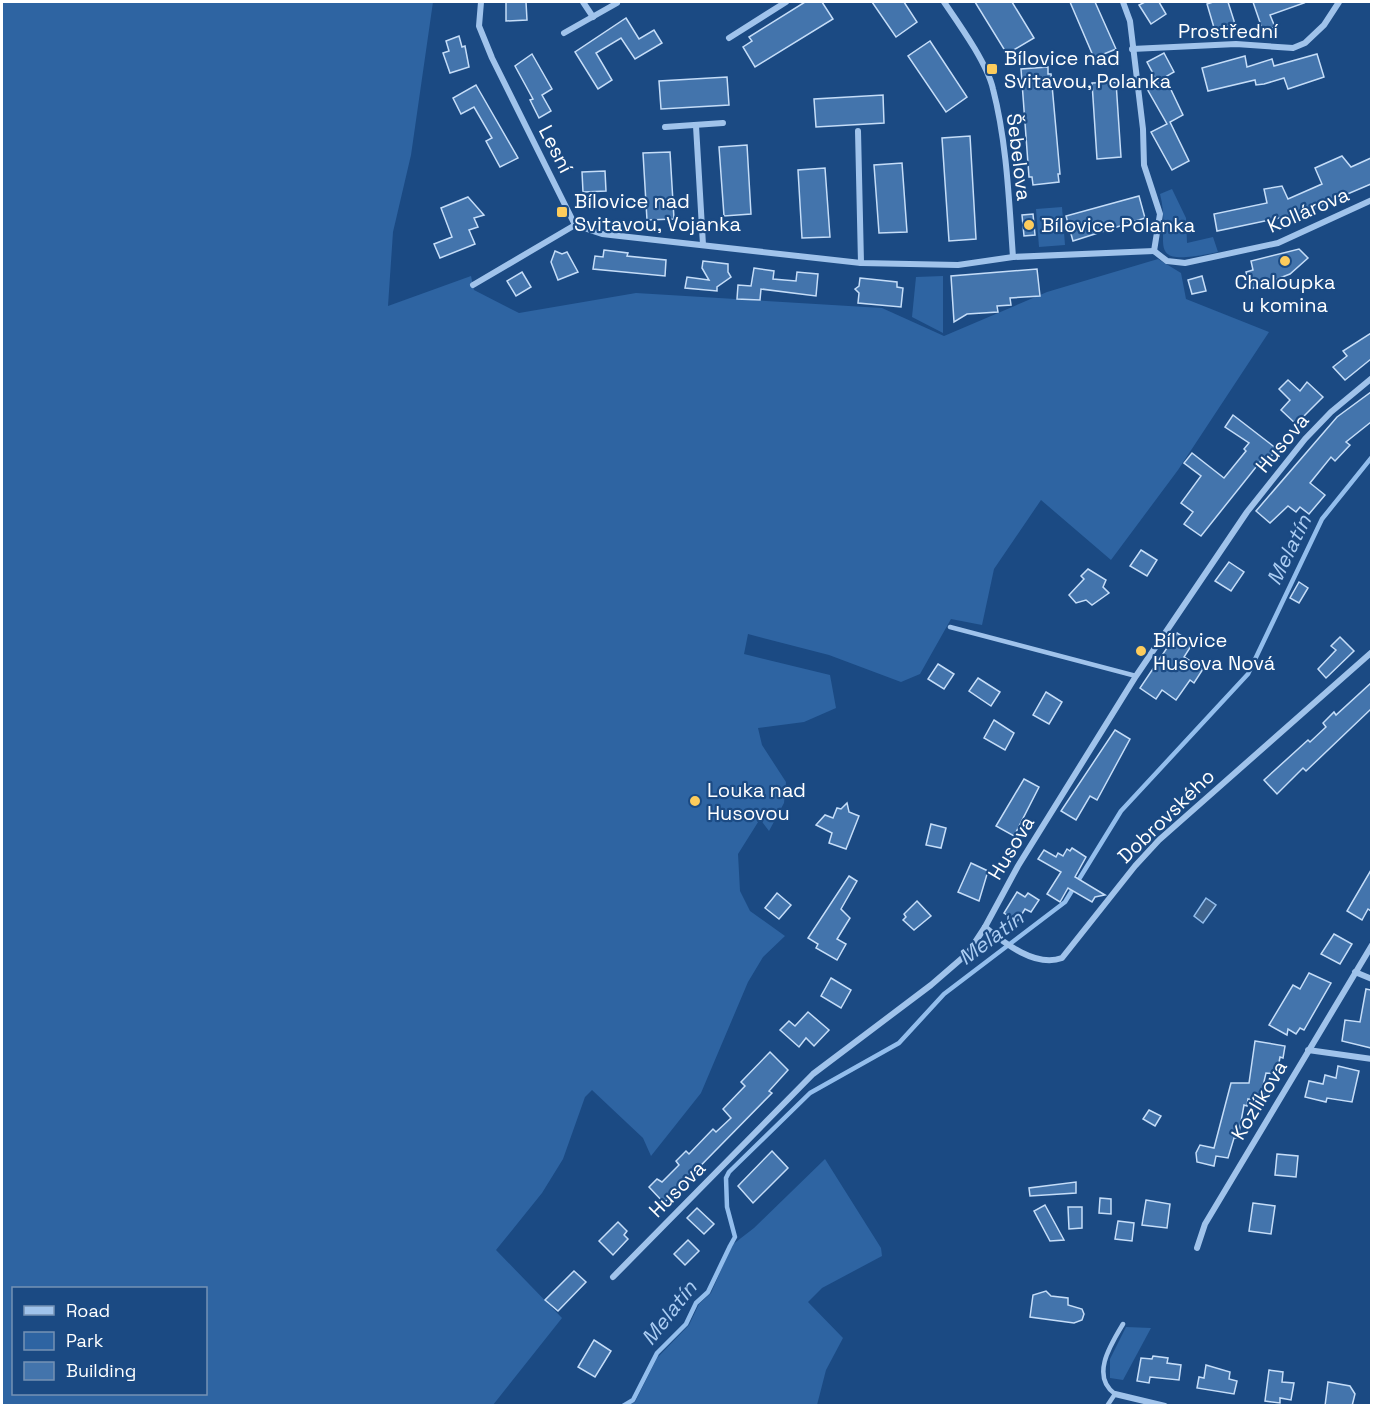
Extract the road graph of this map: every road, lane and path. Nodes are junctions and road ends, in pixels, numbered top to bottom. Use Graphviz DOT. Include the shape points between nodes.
graph roads {
  1 [pos="481,2"];
  2 [pos="583,2"];
  3 [pos="768,2"];
  4 [pos="786,2"];
  5 [pos="944,2"];
  6 [pos="1123,2"];
  7 [pos="1339,2"];
  8 [pos="617,3"];
  9 [pos="773,10"];
  10 [pos="593,17"];
  11 [pos="564,33"];
  12 [pos="729,38"];
  13 [pos="1132,49"];
  14 [pos="723,123"];
  15 [pos="696,126"];
  16 [pos="665,127"];
  17 [pos="858,131"];
  18 [pos="1371,200"];
  19 [pos="575,225"];
  20 [pos="703,245"];
  21 [pos="1154,250"];
  22 [pos="1013,257"];
  23 [pos="861,263"];
  24 [pos="473,285"];
  25 [pos="1371,378"];
  26 [pos="950,627"];
  27 [pos="1371,652"];
  28 [pos="1136,676"];
  29 [pos="985,927"];
  30 [pos="1371,945"];
  31 [pos="1356,972"];
  32 [pos="1371,978"];
  33 [pos="1308,1050"];
  34 [pos="1371,1059"];
  35 [pos="1197,1248"];
  36 [pos="613,1277"];
  37 [pos="1123,1324"];
  38 [pos="1116,1394"];
  39 [pos="1107,1406"];
  40 [pos="1165,1406"];
  1 -- 19 [label="street, Lesní" via="478,26"];
  2 -- 10 [label="street"];
  3 -- 9 [label="street"];
  4 -- 9 [label="street"];
  5 -- 22 [label="street, Šebelova" via="993,87 1005,161"];
  6 -- 13 [label="street" via="1130,21"];
  7 -- 13 [label="street, Prostřední" via="1324,25 1305,43 1293,48 1236,44"];
  8 -- 10 [label="street"];
  9 -- 12 [label="street"];
  10 -- 11 [label="street"];
  13 -- 21 [label="street" via="1144,165 1160,214"];
  14 -- 15 [label="street"];
  15 -- 16 [label="street"];
  15 -- 20 [label="street"];
  17 -- 23 [label="street"];
  18 -- 21 [label="street, Kollárova" via="1278,243 1185,263 1167,261"];
  19 -- 20 [label="street" via="602,234"];
  19 -- 24 [label="street"];
  20 -- 23 [label="street"];
  21 -- 22 [label="street"];
  22 -- 23 [label="street" via="958,265"];
  25 -- 28 [label="street, Husova" via="1305,438 1256,501"];
  26 -- 28 [label="lane"];
  27 -- 29 [label="street, Dobrovského" via="1159,840 1062,957 1052,962 1041,960 1002,942"];
  28 -- 29 [label="street, Husova"];
  29 -- 36 [label="street, Husova" via="968,953 931,985 813,1074"];
  30 -- 31 [label="street, Kozlíkova"];
  31 -- 32 [label="street"];
  31 -- 33 [label="street, Kozlíkova"];
  33 -- 34 [label="street"];
  33 -- 35 [label="street, Kozlíkova" via="1204,1224"];
  37 -- 38 [label="lane" via="1104,1367 1107,1387"];
  38 -- 39 [label="lane"];
  38 -- 40 [label="street"];
}
